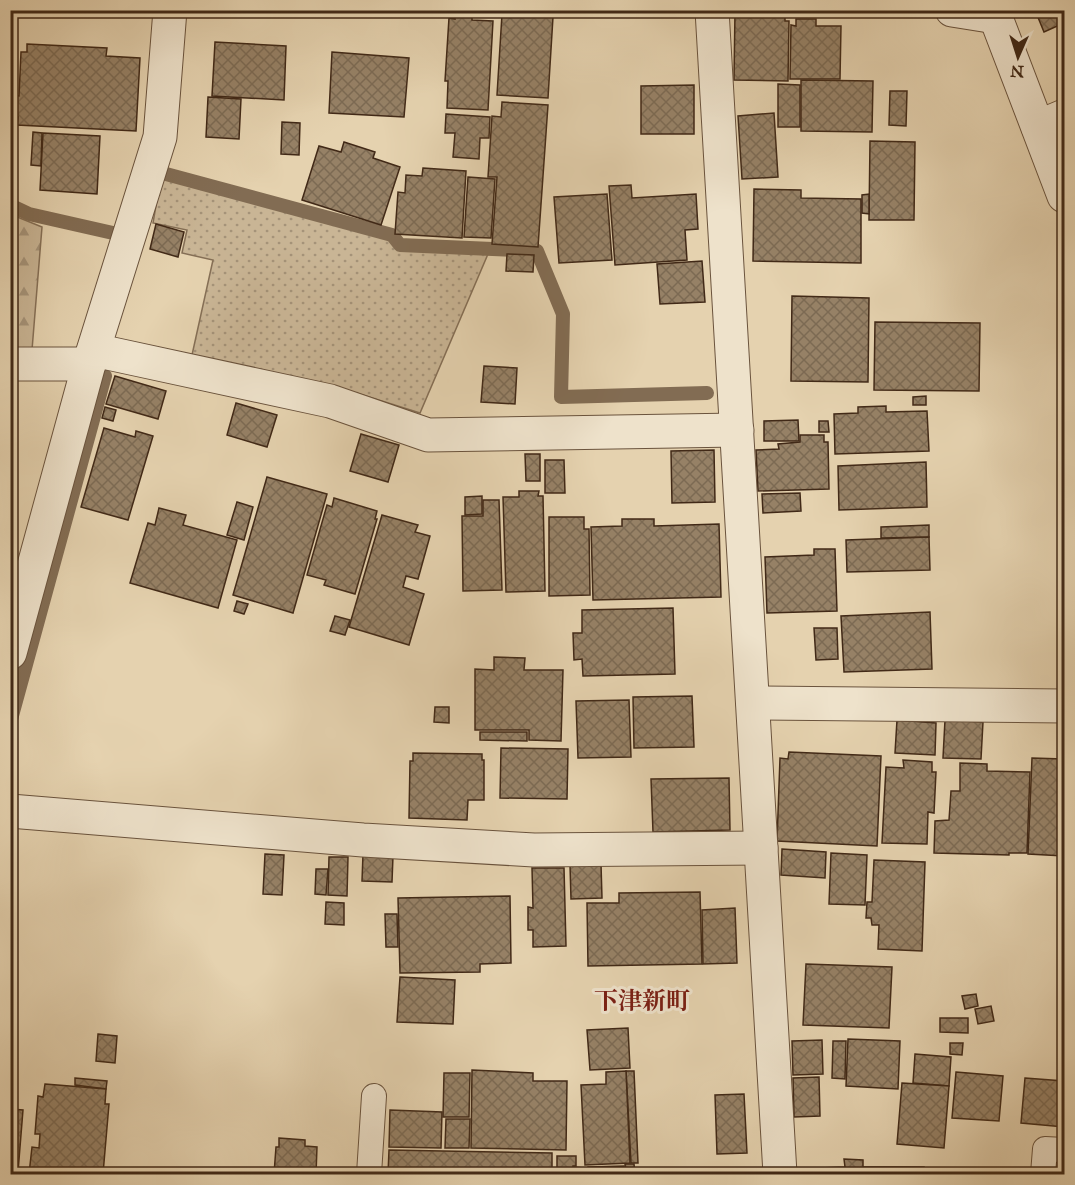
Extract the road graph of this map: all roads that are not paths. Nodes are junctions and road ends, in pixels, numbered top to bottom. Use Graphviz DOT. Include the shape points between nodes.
graph roads {
  1 [pos="170,10"];
  2 [pos="712,10"];
  3 [pos="952,10"];
  4 [pos="995,14"];
  5 [pos="1051,122"];
  6 [pos="1065,196"];
  7 [pos="91,357"];
  8 [pos="10,364"];
  9 [pos="737,430"];
  10 [pos="10,653"];
  11 [pos="753,704"];
  12 [pos="1065,706"];
  13 [pos="10,811"];
  14 [pos="761,848"];
  15 [pos="374,1096"];
  16 [pos="1065,1150"];
  17 [pos="369,1174"];
  18 [pos="780,1174"];
  19 [pos="1043,1174"];
  1 -- 7 [label="street" via="160,137"];
  2 -- 9 [label="street"];
  3 -- 4 [label="street"];
  4 -- 5 [label="street"];
  5 -- 6 [label="street"];
  7 -- 8 [label="street"];
  7 -- 9 [label="street" via="330,401 428,435"];
  7 -- 10 [label="street"];
  9 -- 11 [label="street"];
  11 -- 12 [label="street"];
  11 -- 14 [label="street"];
  13 -- 14 [label="street" via="534,850"];
  14 -- 18 [label="street"];
  15 -- 17 [label="lane"];
  16 -- 19 [label="lane" via="1044,1149"];
}
